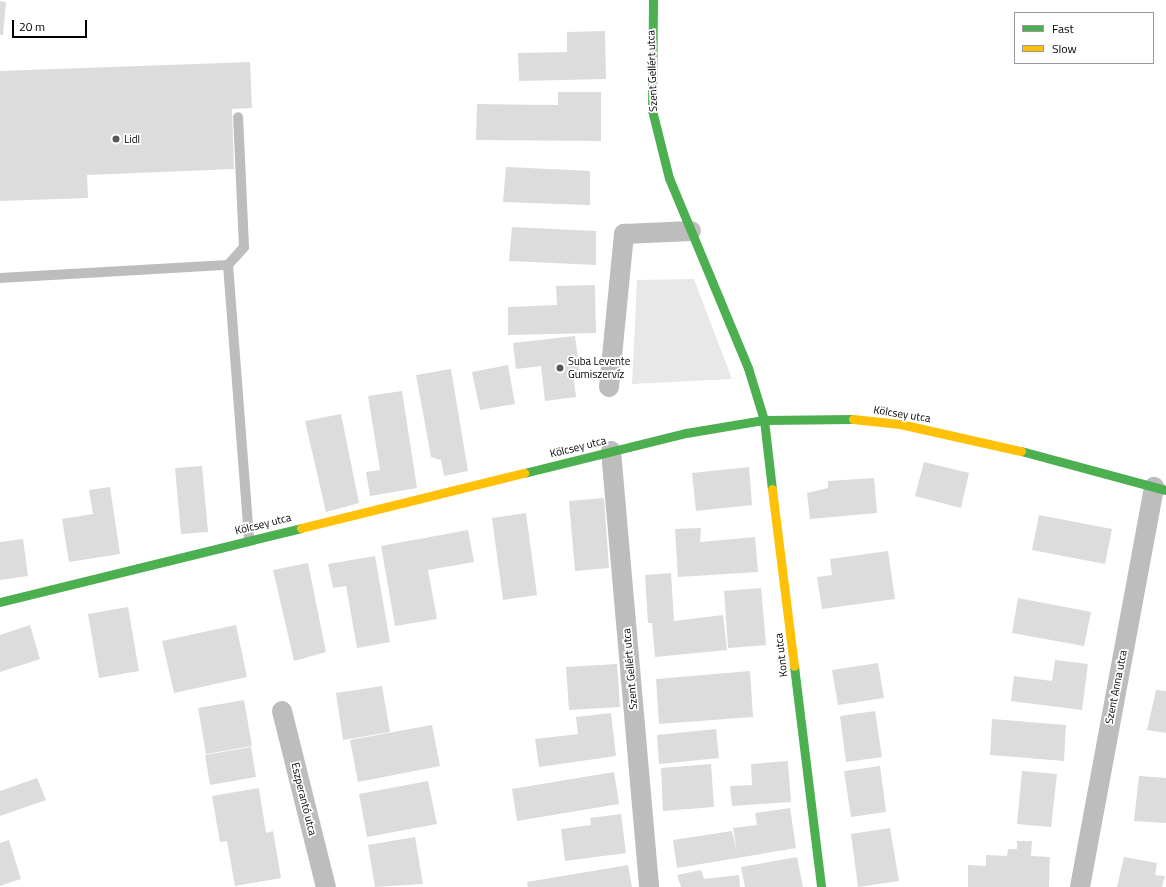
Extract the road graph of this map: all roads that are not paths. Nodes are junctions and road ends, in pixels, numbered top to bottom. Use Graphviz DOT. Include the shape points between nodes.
graph roads {
  1 [pos="653,0"];
  2 [pos="238,117"];
  3 [pos="691,231"];
  4 [pos="228,265"];
  5 [pos="0,278"];
  6 [pos="609,387"];
  7 [pos="764,420"];
  8 [pos="611,451"];
  9 [pos="1160,488"];
  10 [pos="249,540"];
  11 [pos="0,602"];
  12 [pos="282,711"];
  13 [pos="326,887"];
  14 [pos="649,887"];
  15 [pos="821,887"];
  16 [pos="1080,887"];
  1 -- 3 [label="main road, Szent Gellért utca" via="652,110 669,178"];
  2 -- 4 [label="lane" via="244,247"];
  3 -- 6 [label="street" via="624,234"];
  3 -- 7 [label="main road, Szent Gellért utca" via="748,368"];
  4 -- 5 [label="lane"];
  4 -- 10 [label="lane"];
  7 -- 8 [label="main road, Kölcsey utca" via="686,433"];
  7 -- 9 [label="main road, Kölcsey utca" via="851,418 900,424 968,437"];
  7 -- 15 [label="main road, Kont utca"];
  8 -- 10 [label="main road, Kölcsey utca"];
  8 -- 14 [label="street, Szent Gellért utca"];
  9 -- 16 [label="street, Szent Anna utca"];
  10 -- 11 [label="main road, Kölcsey utca"];
  12 -- 13 [label="street, Eszperantó utca"];
}
